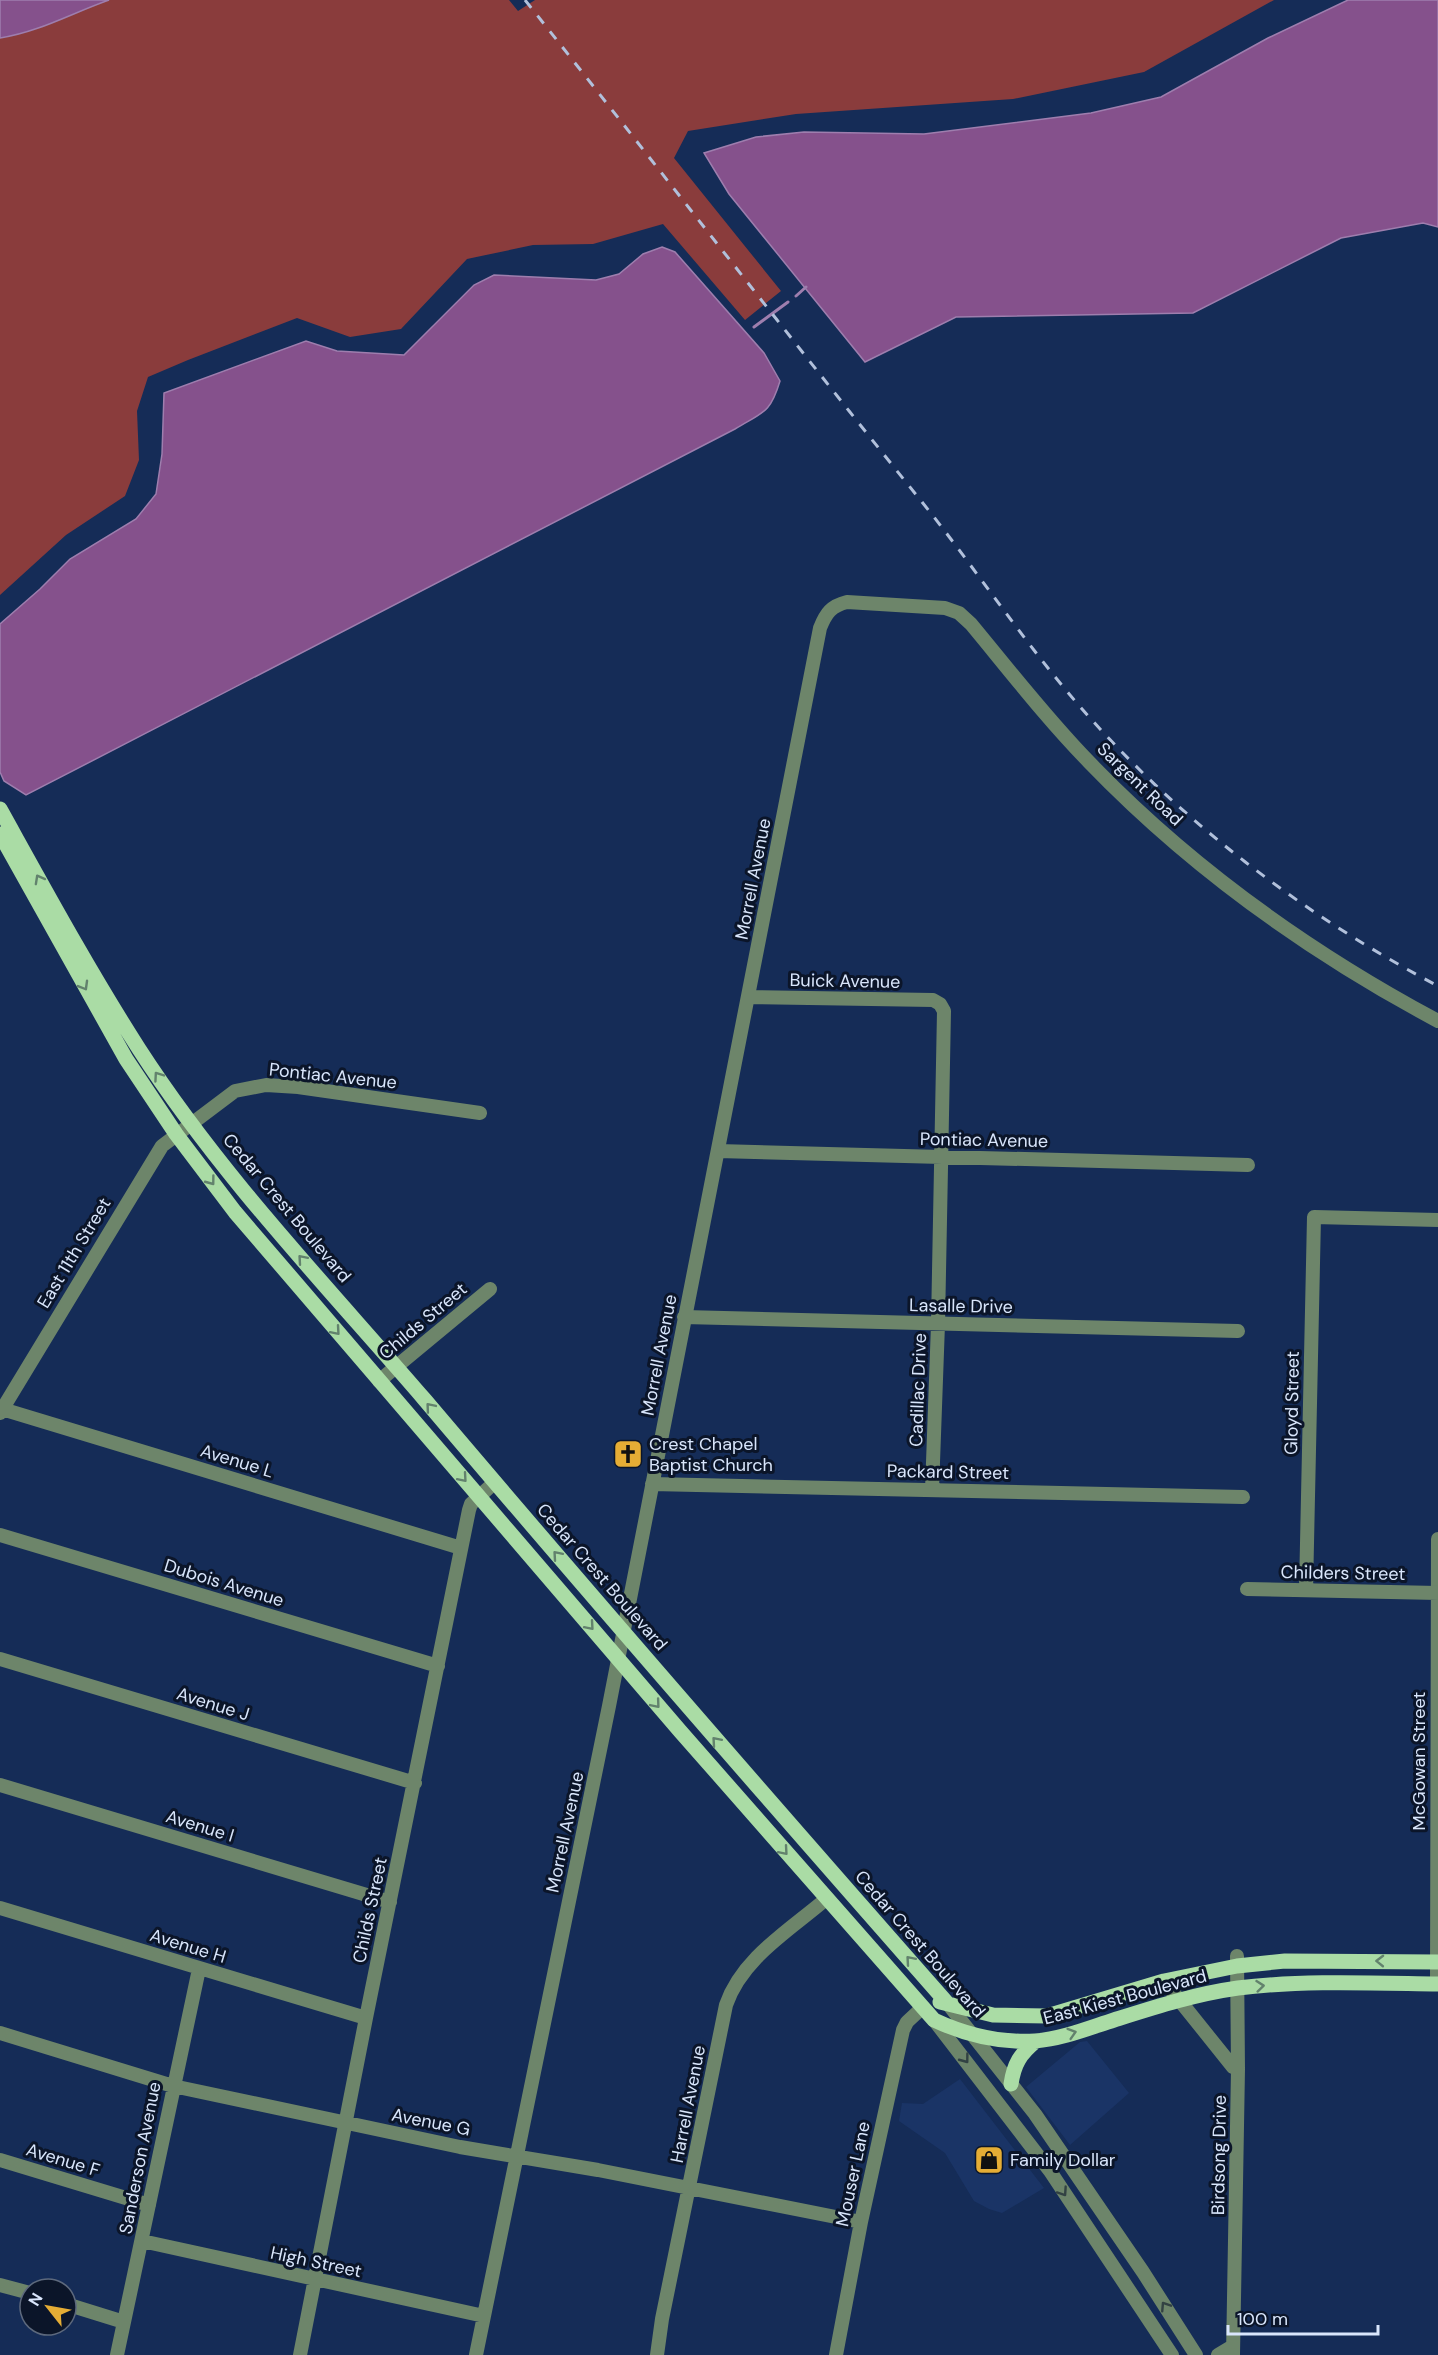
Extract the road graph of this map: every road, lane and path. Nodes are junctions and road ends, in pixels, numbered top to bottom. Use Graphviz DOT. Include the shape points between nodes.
graph roads {
  1 [pos="829,611"];
  2 [pos="0,809"];
  3 [pos="0,834"];
  4 [pos="62,932"];
  5 [pos="749,997"];
  6 [pos="940,1004"];
  7 [pos="1438,1021"];
  8 [pos="480,1113"];
  9 [pos="192,1123"];
  10 [pos="176,1134"];
  11 [pos="718,1151"];
  12 [pos="941,1157"];
  13 [pos="1248,1165"];
  14 [pos="1438,1220"];
  15 [pos="490,1289"];
  16 [pos="684,1317"];
  17 [pos="938,1324"];
  18 [pos="1238,1331"];
  19 [pos="396,1366"];
  20 [pos="379,1381"];
  21 [pos="1,1411"];
  22 [pos="495,1482"];
  23 [pos="652,1484"];
  24 [pos="933,1490"];
  25 [pos="478,1496"];
  26 [pos="1243,1497"];
  27 [pos="0,1535"];
  28 [pos="1438,1539"];
  29 [pos="461,1548"];
  30 [pos="1247,1588"];
  31 [pos="1306,1590"];
  32 [pos="1438,1593"];
  33 [pos="623,1631"];
  34 [pos="0,1659"];
  35 [pos="618,1659"];
  36 [pos="438,1666"];
  37 [pos="415,1783"];
  38 [pos="0,1785"];
  39 [pos="843,1884"];
  40 [pos="826,1899"];
  41 [pos="390,1902"];
  42 [pos="0,1908"];
  43 [pos="1237,1961"];
  44 [pos="1437,1962"];
  45 [pos="199,1969"];
  46 [pos="1164,1981"];
  47 [pos="1437,1984"];
  48 [pos="1238,1988"];
  49 [pos="1179,2000"];
  50 [pos="948,2004"];
  51 [pos="922,2008"];
  52 [pos="366,2018"];
  53 [pos="934,2020"];
  54 [pos="0,2033"];
  55 [pos="973,2035"];
  56 [pos="1036,2041"];
  57 [pos="1238,2069"];
  58 [pos="1011,2084"];
  59 [pos="173,2086"];
  60 [pos="1035,2114"];
  61 [pos="346,2124"];
  62 [pos="1017,2127"];
  63 [pos="518,2156"];
  64 [pos="0,2160"];
  65 [pos="1066,2160"];
  66 [pos="1050,2171"];
  67 [pos="690,2188"];
  68 [pos="149,2205"];
  69 [pos="861,2222"];
  70 [pos="142,2241"];
  71 [pos="316,2280"];
  72 [pos="0,2284"];
  73 [pos="18,2290"];
  74 [pos="78,2308"];
  75 [pos="484,2316"];
  76 [pos="124,2322"];
  77 [pos="1233,2351"];
  78 [pos="1198,2354"];
  79 [pos="117,2355"];
  80 [pos="300,2355"];
  81 [pos="476,2355"];
  82 [pos="657,2355"];
  83 [pos="836,2355"];
  84 [pos="1172,2355"];
  85 [pos="1218,2355"];
  1 -- 5 [label="street, Morrell Avenue" via="820,628"];
  1 -- 7 [label="street, Sargent Road" via="847,602 931,606 959,613 1089,763 1225,886 1323,955"];
  4 -- 2 [label="main road, Cedar Crest Boulevard, one-way"];
  3 -- 4 [label="main road, Cedar Crest Boulevard"];
  9 -- 4 [label="main road, Cedar Crest Boulevard, one-way"];
  4 -- 10 [label="main road, Cedar Crest Boulevard, one-way" via="126,1059"];
  5 -- 6 [label="street, Buick Avenue" via="933,1000"];
  5 -- 11 [label="street, Morrell Avenue"];
  6 -- 12 [label="street, Cadillac Drive" via="944,1011"];
  8 -- 9 [label="street, Pontiac Avenue" via="266,1085 235,1091"];
  9 -- 10 [label="street, East 11th Street"];
  19 -- 9 [label="main road, Cedar Crest Boulevard, one-way" via="257,1207"];
  10 -- 20 [label="main road, Cedar Crest Boulevard, one-way" via="235,1212"];
  10 -- 21 [label="street, East 11th Street" via="162,1146 142,1176"];
  11 -- 12 [label="street, Pontiac Avenue"];
  11 -- 16 [label="street, Morrell Avenue"];
  12 -- 13 [label="street, Pontiac Avenue"];
  12 -- 17 [label="street, Cadillac Drive"];
  14 -- 31 [label="street, Gloyd Street" via="1314,1217"];
  15 -- 19 [label="street, Childs Street"];
  16 -- 17 [label="street, Lasalle Drive"];
  16 -- 23 [label="street, Morrell Avenue"];
  17 -- 18 [label="street, Lasalle Drive"];
  17 -- 24 [label="street, Cadillac Drive"];
  19 -- 20 [label="street, Childs Street"];
  22 -- 19 [label="main road, Cedar Crest Boulevard, one-way"];
  20 -- 25 [label="main road, Cedar Crest Boulevard, one-way"];
  21 -- 29 [label="street, Avenue L"];
  22 -- 25 [label="street, Childs Street"];
  33 -- 22 [label="main road, Cedar Crest Boulevard, one-way"];
  23 -- 24 [label="street, Packard Street"];
  23 -- 33 [label="street, Morrell Avenue"];
  24 -- 26 [label="street, Packard Street"];
  25 -- 29 [label="street, Childs Street" via="469,1510"];
  25 -- 35 [label="main road, Cedar Crest Boulevard, one-way"];
  27 -- 36 [label="street, Dubois Avenue"];
  28 -- 32 [label="street, McGowan Street"];
  29 -- 36 [label="street, Childs Street"];
  30 -- 31 [label="street, Childers Street"];
  31 -- 32 [label="street, Childers Street"];
  32 -- 44 [label="street, McGowan Street"];
  33 -- 35 [label="street, Morrell Avenue"];
  39 -- 33 [label="main road, Cedar Crest Boulevard, one-way"];
  34 -- 37 [label="street, Avenue J"];
  35 -- 40 [label="main road, Cedar Crest Boulevard, one-way"];
  35 -- 63 [label="street, Morrell Avenue"];
  36 -- 37 [label="street, Childs Street"];
  37 -- 41 [label="street, Childs Street"];
  38 -- 41 [label="street, Avenue I"];
  39 -- 40 [label="main road"];
  50 -- 39 [label="main road, Cedar Crest Boulevard, one-way"];
  40 -- 51 [label="main road, Cedar Crest Boulevard"];
  40 -- 67 [label="street, Harrell Avenue" via="747,1967 731,1989"];
  41 -- 52 [label="street, Childs Street"];
  42 -- 45 [label="street, Avenue H"];
  44 -- 43 [label="main road, East Kiest Boulevard, one-way"];
  43 -- 46 [label="main road, East Kiest Boulevard"];
  43 -- 48 [label="street, Birdsong Drive"];
  44 -- 47 [label="street, McGowan Street"];
  45 -- 52 [label="street, Avenue H"];
  45 -- 59 [label="street, Sanderson Avenue"];
  46 -- 49 [label="street"];
  46 -- 50 [label="main road, East Kiest Boulevard" via="1047,2016 993,2015"];
  48 -- 47 [label="main road, East Kiest Boulevard, one-way" via="1284,1984"];
  48 -- 49 [label="main road, East Kiest Boulevard"];
  48 -- 57 [label="street, Birdsong Drive"];
  56 -- 49 [label="main road, East Kiest Boulevard, one-way"];
  49 -- 57 [label="street"];
  50 -- 51 [label="main road" via="928,2003"];
  50 -- 55 [label="street, Cedar Crest Boulevard"];
  51 -- 53 [label="main road, Cedar Crest Boulevard"];
  51 -- 69 [label="street, Mouser Lane" via="903,2030"];
  52 -- 61 [label="street, Childs Street"];
  53 -- 55 [label="main road, East Kiest Boulevard"];
  53 -- 62 [label="street, Cedar Crest Boulevard, one-way"];
  54 -- 59 [label="street, Avenue G"];
  55 -- 56 [label="main road, East Kiest Boulevard"];
  55 -- 58 [label="street, Cedar Crest Boulevard"];
  56 -- 58 [label="main road" via="1022,2052 1014,2066"];
  57 -- 77 [label="street, Birdsong Drive"];
  58 -- 60 [label="street, Cedar Crest Boulevard"];
  59 -- 61 [label="street, Avenue G"];
  59 -- 68 [label="street, Sanderson Avenue"];
  60 -- 62 [label="street"];
  60 -- 65 [label="street, Cedar Crest Boulevard"];
  61 -- 63 [label="street, Avenue G"];
  61 -- 71 [label="street, Childs Street"];
  62 -- 66 [label="street, Cedar Crest Boulevard"];
  63 -- 67 [label="street, Avenue G"];
  63 -- 75 [label="street, Morrell Avenue"];
  64 -- 68 [label="street, Avenue F"];
  65 -- 66 [label="street"];
  78 -- 65 [label="street, Cedar Crest Boulevard, one-way"];
  66 -- 84 [label="street, Cedar Crest Boulevard, one-way"];
  67 -- 69 [label="street, Avenue G"];
  67 -- 82 [label="street, Harrell Avenue"];
  68 -- 70 [label="street, Sanderson Avenue"];
  69 -- 83 [label="street, Mouser Lane"];
  70 -- 71 [label="street, High Street"];
  70 -- 76 [label="street, Sanderson Avenue"];
  71 -- 75 [label="street, High Street"];
  71 -- 80 [label="street, Childs Street"];
  72 -- 73 [label="street"];
  74 -- 76 [label="street"];
  75 -- 81 [label="street, Morrell Avenue"];
  76 -- 79 [label="street, Sanderson Avenue"];
  77 -- 85 [label="street"];
}
